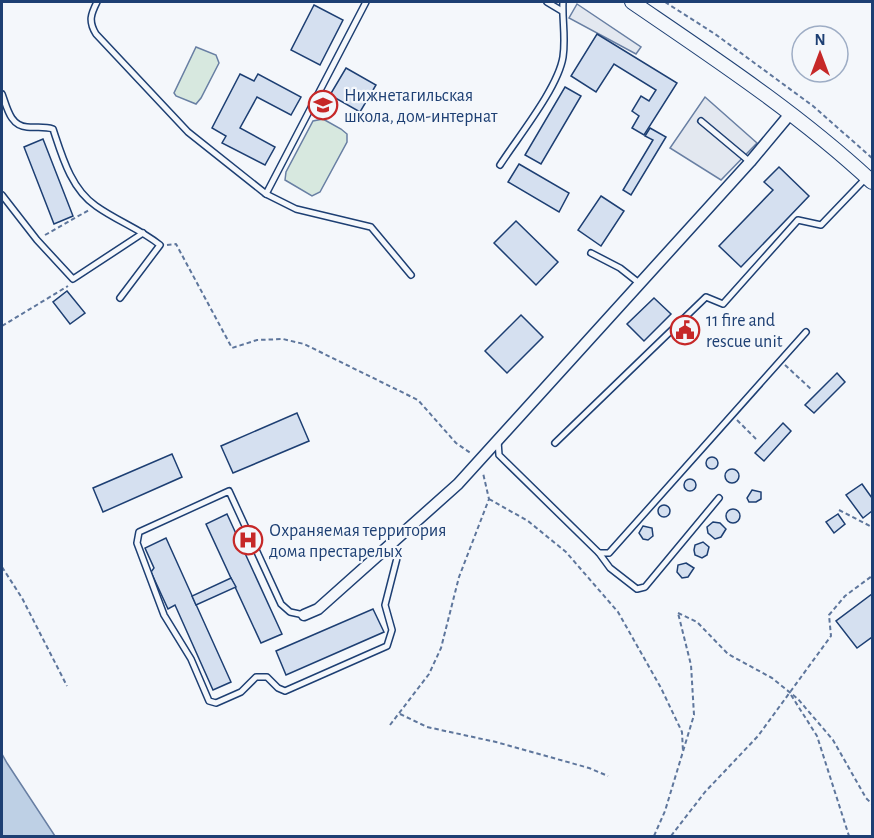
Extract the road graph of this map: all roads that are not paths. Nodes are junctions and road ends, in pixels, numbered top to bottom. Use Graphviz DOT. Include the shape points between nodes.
graph roads {
  1 [pos="98,2"];
  2 [pos="366,2"];
  3 [pos="547,2"];
  4 [pos="563,2"];
  5 [pos="632,2"];
  6 [pos="562,10"];
  7 [pos="2,94"];
  8 [pos="790,114"];
  9 [pos="701,121"];
  10 [pos="750,162"];
  11 [pos="500,165"];
  12 [pos="870,179"];
  13 [pos="266,194"];
  14 [pos="2,195"];
  15 [pos="144,232"];
  16 [pos="591,253"];
  17 [pos="411,275"];
  18 [pos="639,283"];
  19 [pos="120,298"];
  20 [pos="806,332"];
  21 [pos="498,439"];
  22 [pos="555,443"];
  23 [pos="719,498"];
  24 [pos="392,543"];
  25 [pos="599,553"];
  26 [pos="304,615"];
  1 -- 13 [label="lane" via="90,15 96,34 188,132"];
  2 -- 13 [label="lane"];
  3 -- 6 [label="lane"];
  4 -- 6 [label="lane"];
  5 -- 8 [label="main road"];
  6 -- 11 [label="lane" via="566,34 556,80"];
  7 -- 15 [label="lane" via="16,123 25,128 53,129 64,162 83,195 95,206"];
  8 -- 10 [label="street"];
  8 -- 12 [label="main road"];
  9 -- 10 [label="lane"];
  10 -- 18 [label="street"];
  12 -- 22 [label="lane" via="821,225 798,220 723,304 706,297"];
  13 -- 17 [label="lane" via="296,209 371,227"];
  14 -- 15 [label="lane" via="73,279"];
  15 -- 19 [label="lane" via="160,246"];
  16 -- 18 [label="lane"];
  18 -- 21 [label="street"];
  20 -- 25 [label="lane" via="609,553"];
  21 -- 24 [label="street" via="458,484"];
  21 -- 25 [label="lane" via="499,454"];
  23 -- 25 [label="lane" via="645,587 637,589 610,568"];
  24 -- 26 [label="street" via="318,609"];
  24 -- 26 [label="lane" via="397,558 385,605 392,630 387,646 285,691 267,677 256,677 241,692 216,703 209,701 191,659 164,615 137,543 140,532 229,490 281,604 290,612"];
}
